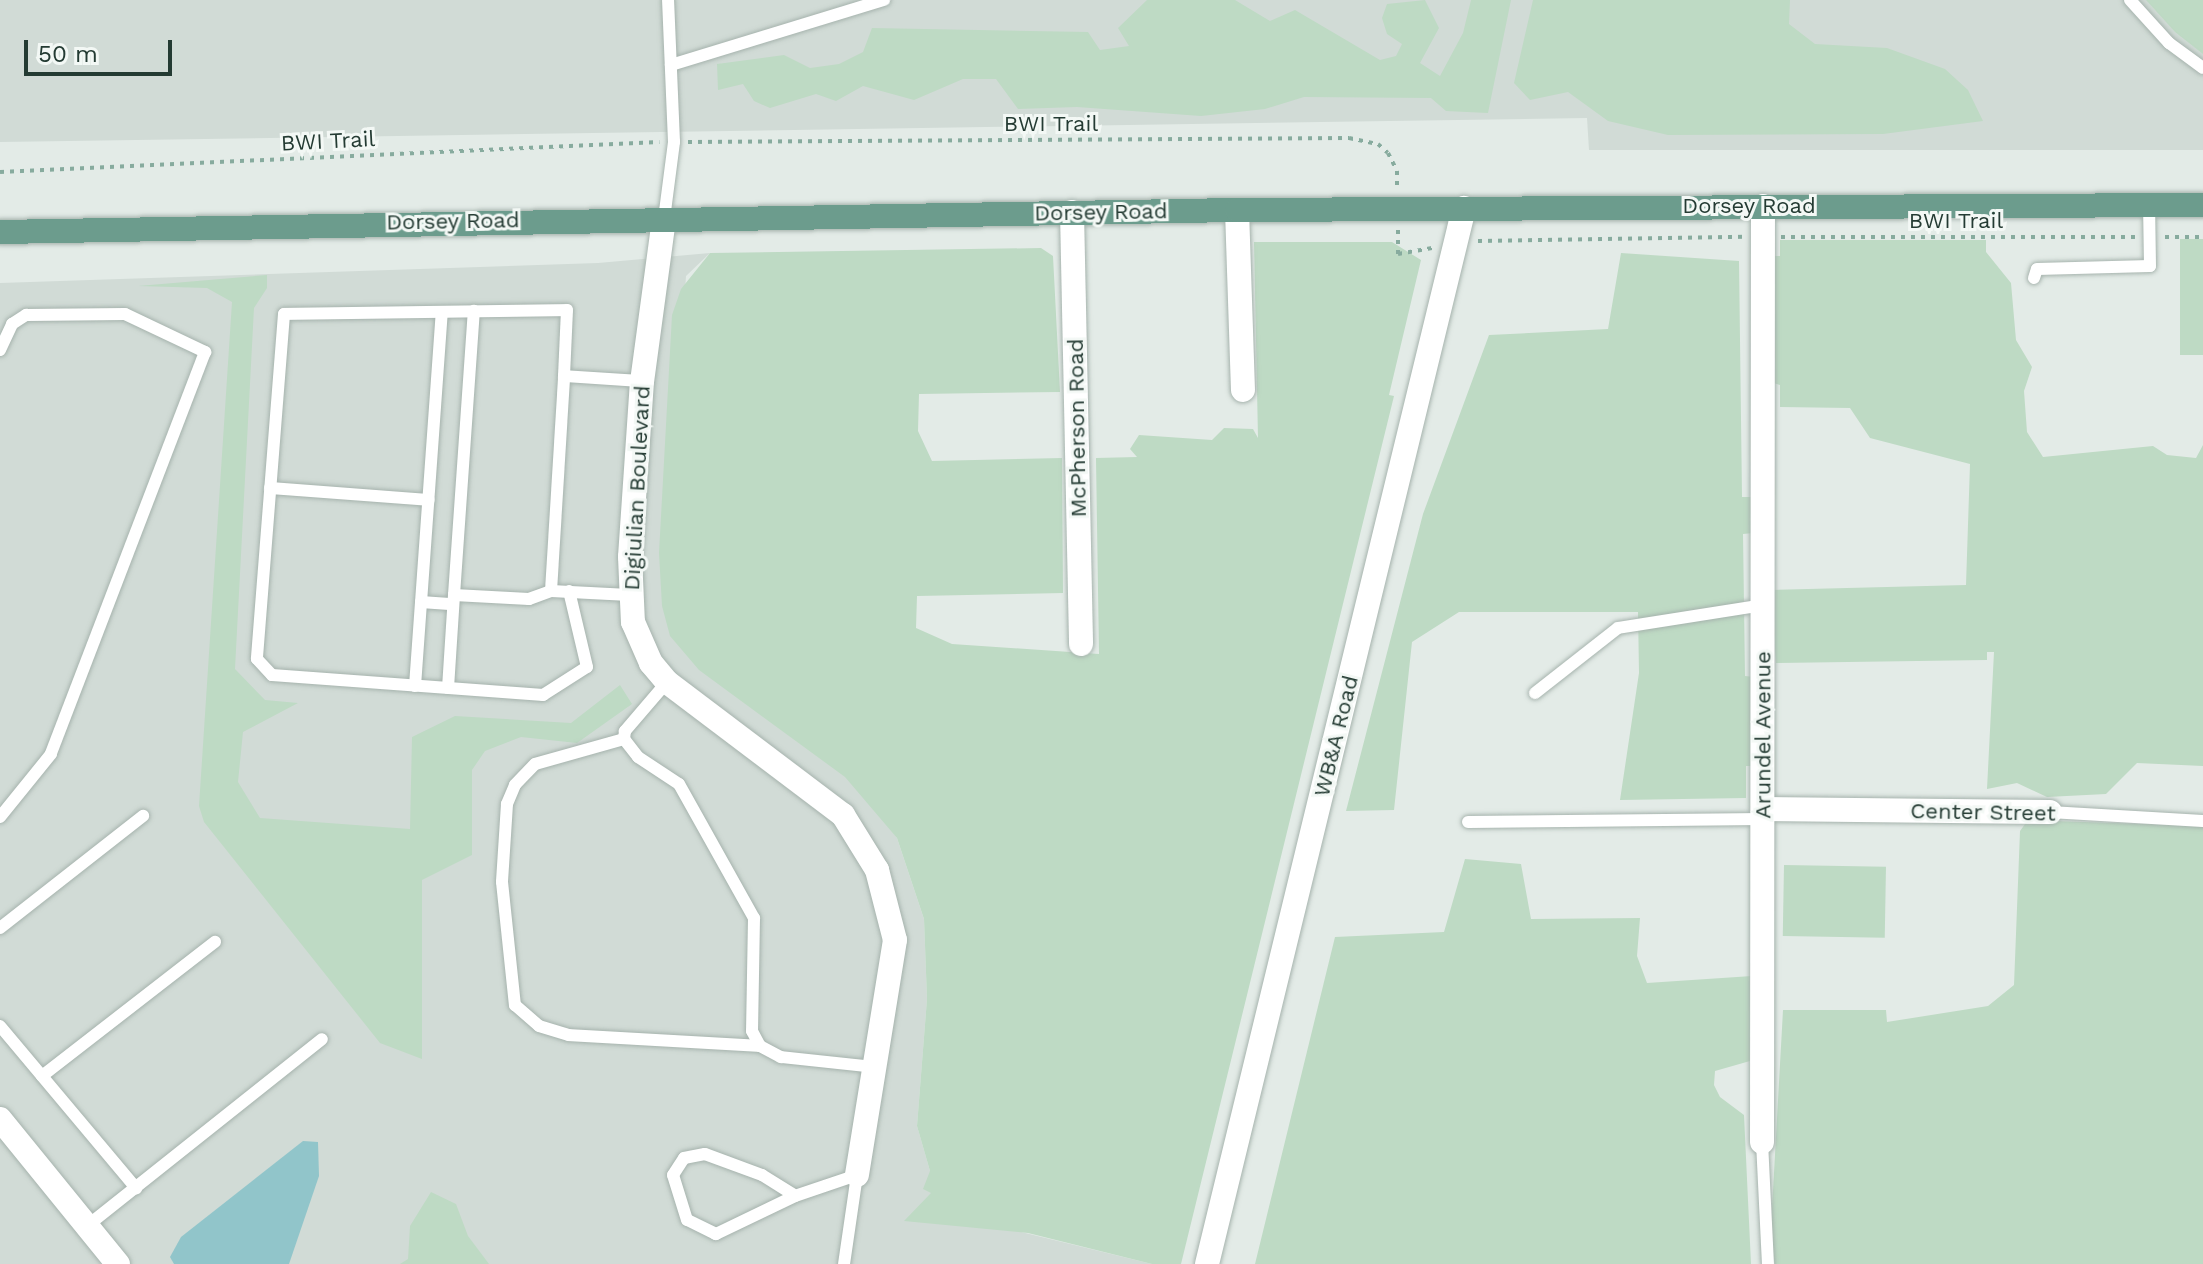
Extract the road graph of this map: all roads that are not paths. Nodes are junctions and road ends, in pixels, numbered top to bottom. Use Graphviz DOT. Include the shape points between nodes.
graph roads {
  1 [pos="668,0"];
  2 [pos="884,0"];
  3 [pos="2130,0"];
  4 [pos="671,65"];
  5 [pos="2203,68"];
  6 [pos="2149,205"];
  7 [pos="2203,205"];
  8 [pos="1763,206"];
  9 [pos="1464,208"];
  10 [pos="1237,210"];
  11 [pos="1072,212"];
  12 [pos="664,219"];
  13 [pos="0,232"];
  14 [pos="2034,278"];
  15 [pos="474,311"];
  16 [pos="442,312"];
  17 [pos="0,350"];
  18 [pos="564,376"];
  19 [pos="642,381"];
  20 [pos="1243,390"];
  21 [pos="270,488"];
  22 [pos="429,500"];
  23 [pos="551,591"];
  24 [pos="569,591"];
  25 [pos="629,595"];
  26 [pos="454,600"];
  27 [pos="421,602"];
  28 [pos="1763,605"];
  29 [pos="1081,644"];
  30 [pos="667,682"];
  31 [pos="415,686"];
  32 [pos="448,688"];
  33 [pos="1535,693"];
  34 [pos="624,739"];
  35 [pos="2050,812"];
  36 [pos="1763,814"];
  37 [pos="143,816"];
  38 [pos="0,817"];
  39 [pos="2203,821"];
  40 [pos="1468,822"];
  41 [pos="0,928"];
  42 [pos="215,942"];
  43 [pos="0,1026"];
  44 [pos="322,1039"];
  45 [pos="760,1046"];
  46 [pos="874,1067"];
  47 [pos="42,1076"];
  48 [pos="0,1119"];
  49 [pos="1762,1142"];
  50 [pos="857,1175"];
  51 [pos="136,1188"];
  52 [pos="795,1196"];
  53 [pos="87,1226"];
  54 [pos="118,1264"];
  55 [pos="844,1264"];
  56 [pos="1207,1264"];
  57 [pos="1768,1264"];
  1 -- 4 [label="lane"];
  2 -- 4 [label="lane"];
  3 -- 5 [label="lane" via="2169,43"];
  4 -- 12 [label="lane" via="674,142"];
  6 -- 7 [label="main road, Dorsey Road"];
  6 -- 8 [label="main road, Dorsey Road"];
  6 -- 14 [label="lane" via="2150,266 2037,269"];
  8 -- 9 [label="main road, Dorsey Road"];
  8 -- 28 [label="street, Arundel Avenue"];
  9 -- 10 [label="main road, Dorsey Road"];
  9 -- 56 [label="street, WB&A Road"];
  10 -- 11 [label="main road, Dorsey Road"];
  10 -- 20 [label="street"];
  11 -- 12 [label="main road, Dorsey Road"];
  11 -- 29 [label="street, McPherson Road"];
  12 -- 13 [label="main road, Dorsey Road"];
  12 -- 19 [label="street, Digiulian Boulevard"];
  15 -- 16 [label="lane"];
  15 -- 18 [label="lane" via="567,310"];
  15 -- 26 [label="lane"];
  16 -- 21 [label="lane" via="284,314"];
  16 -- 22 [label="lane"];
  17 -- 38 [label="lane" via="12,324 26,315 125,314 205,352 51,754"];
  18 -- 19 [label="lane"];
  18 -- 23 [label="lane"];
  19 -- 25 [label="street, Digiulian Boulevard"];
  21 -- 22 [label="lane"];
  21 -- 31 [label="lane" via="257,659 272,675"];
  22 -- 27 [label="lane"];
  23 -- 24 [label="lane"];
  23 -- 26 [label="lane" via="529,599"];
  24 -- 25 [label="lane"];
  24 -- 32 [label="lane" via="587,667 543,695"];
  25 -- 30 [label="street, Digiulian Boulevard" via="640,641"];
  26 -- 27 [label="lane"];
  26 -- 32 [label="lane"];
  27 -- 31 [label="lane"];
  28 -- 33 [label="lane" via="1618,628"];
  28 -- 36 [label="street, Arundel Avenue"];
  30 -- 34 [label="lane" via="625,731"];
  30 -- 46 [label="street, Digiulian Boulevard" via="843,815 877,870 895,940"];
  31 -- 32 [label="lane"];
  34 -- 45 [label="lane" via="638,757 679,784 754,918 752,1031"];
  34 -- 45 [label="lane" via="535,764 515,785 507,804 502,882 515,1005 539,1026 569,1035"];
  35 -- 36 [label="street, Center Street"];
  35 -- 39 [label="lane, Center Street"];
  36 -- 40 [label="lane"];
  36 -- 49 [label="street, Arundel Avenue"];
  37 -- 41 [label="lane"];
  42 -- 47 [label="lane"];
  43 -- 47 [label="lane"];
  44 -- 51 [label="lane"];
  45 -- 46 [label="lane" via="807,1062"];
  46 -- 50 [label="street, Digiulian Boulevard"];
  47 -- 51 [label="lane"];
  48 -- 53 [label="street"];
  49 -- 57 [label="lane, Arundel Avenue"];
  50 -- 52 [label="lane"];
  50 -- 55 [label="lane"];
  51 -- 53 [label="lane"];
  52 -- 52 [label="lane" via="762,1175 705,1154 684,1158 673,1175 687,1220 716,1234"];
  53 -- 54 [label="street"];
}
